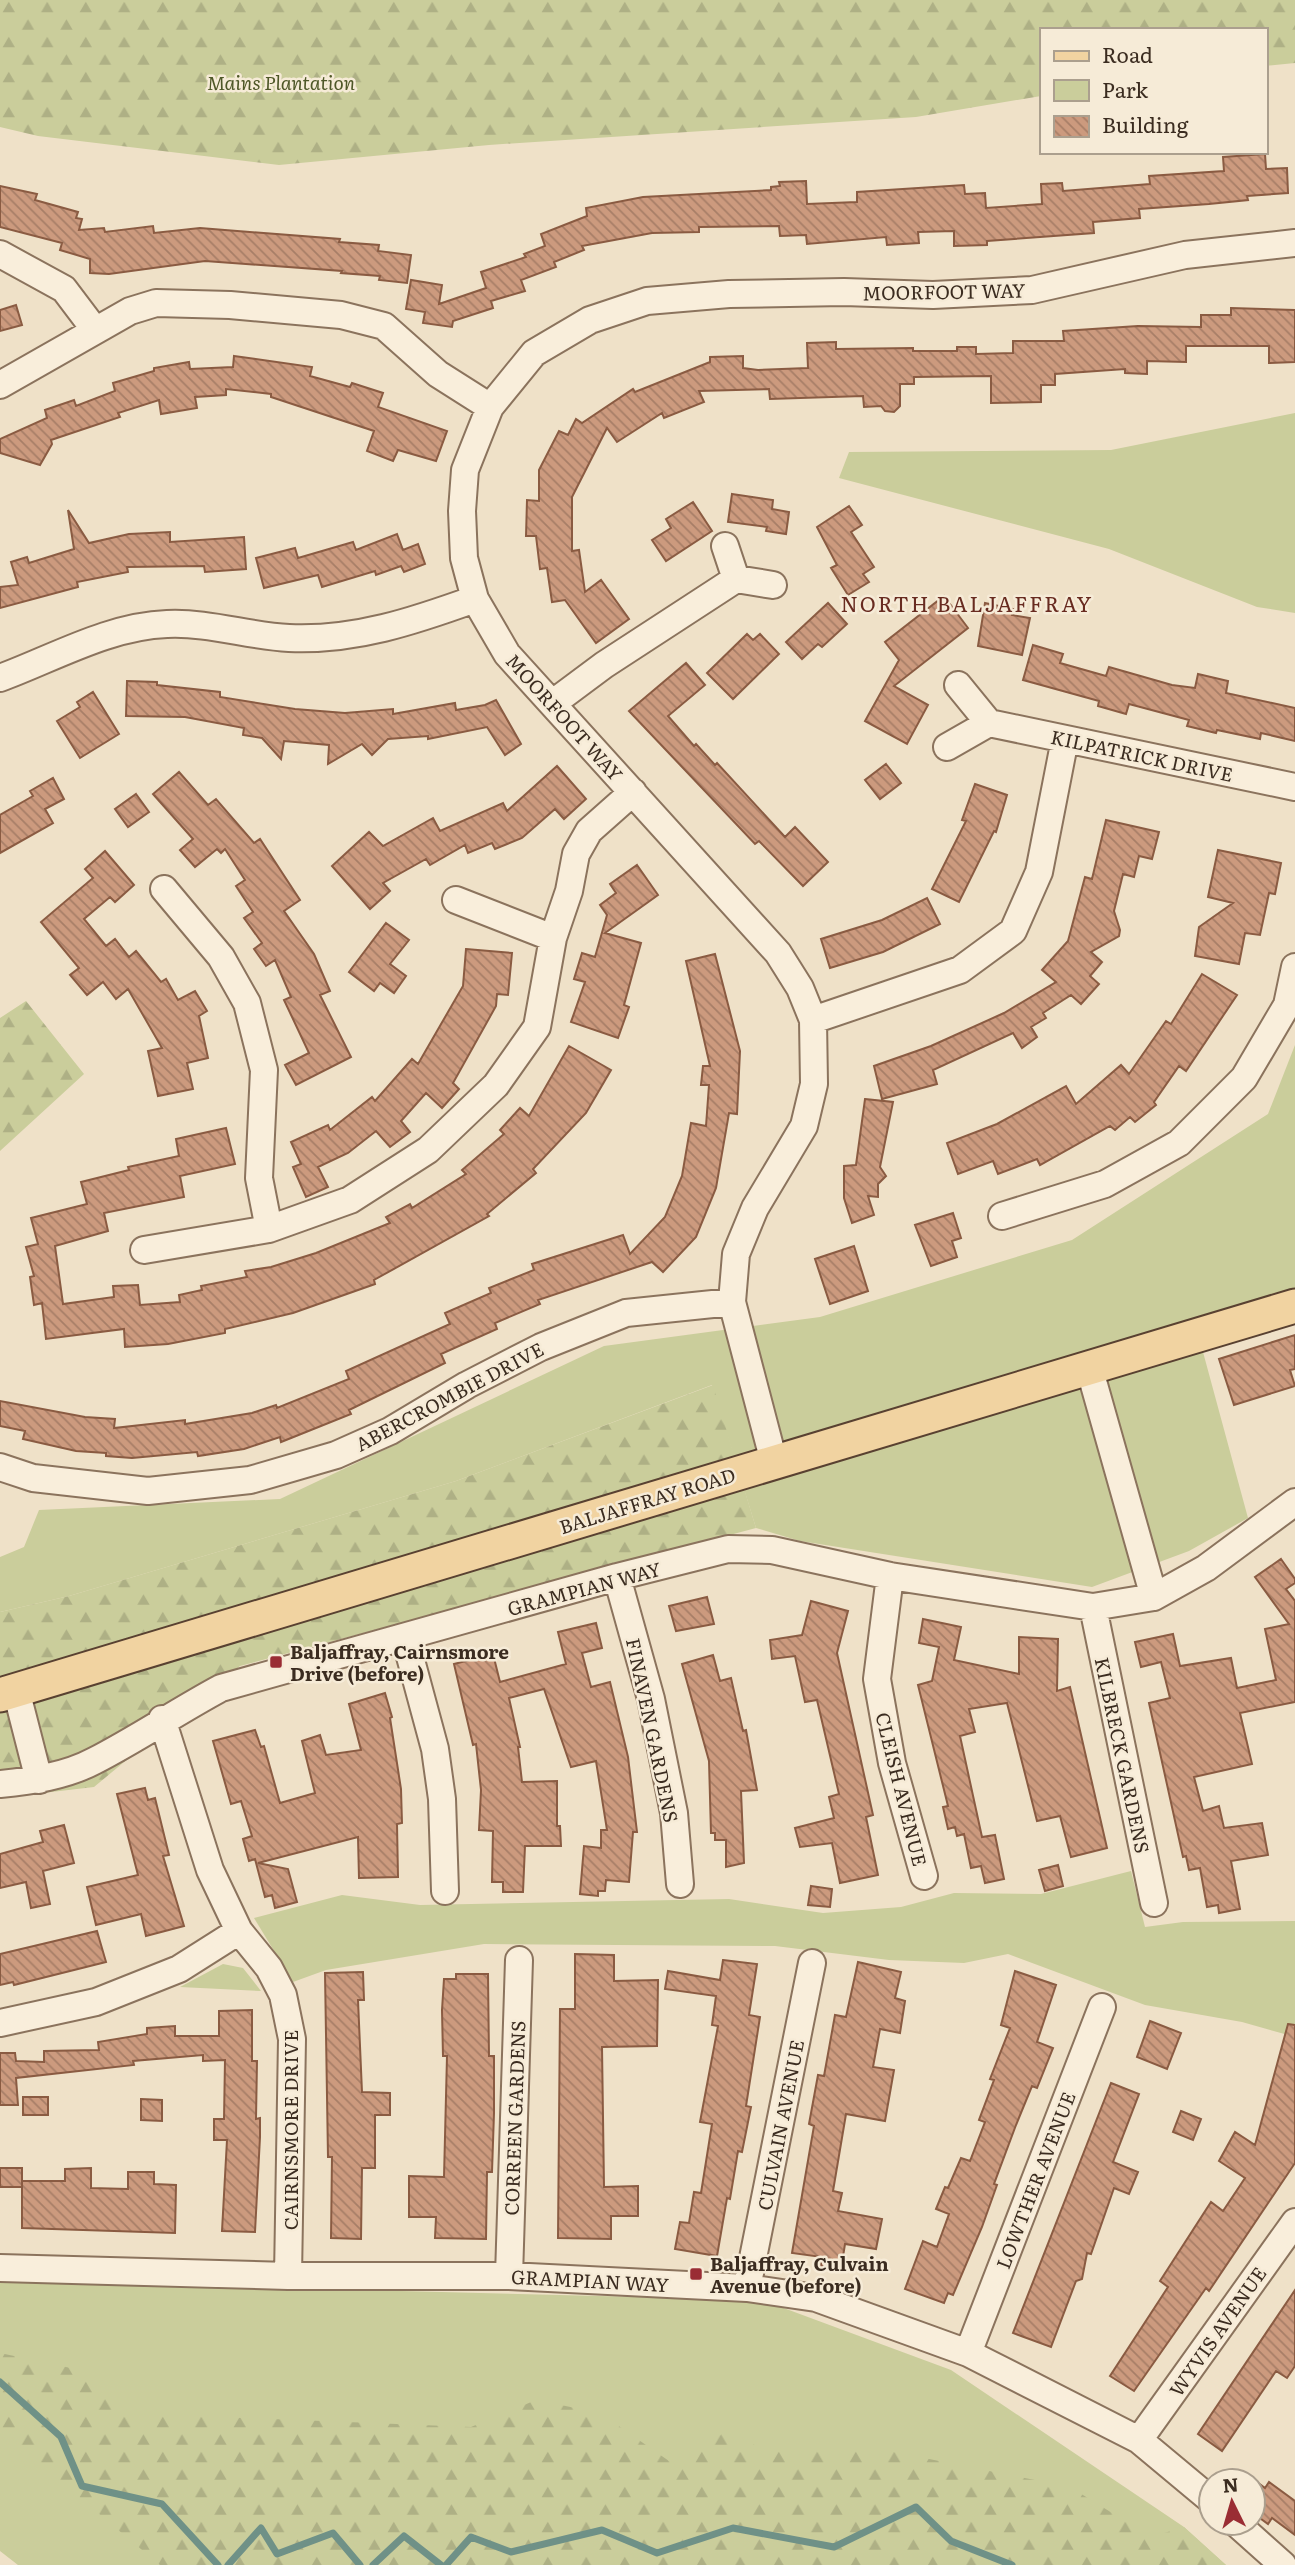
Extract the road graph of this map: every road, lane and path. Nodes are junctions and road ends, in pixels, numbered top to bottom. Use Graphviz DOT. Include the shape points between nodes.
graph roads {
  1 [pos="1295,243"];
  2 [pos="0,254"];
  3 [pos="95,330"];
  4 [pos="0,385"];
  5 [pos="490,407"];
  6 [pos="725,546"];
  7 [pos="736,579"];
  8 [pos="773,585"];
  9 [pos="475,599"];
  10 [pos="0,678"];
  11 [pos="958,685"];
  12 [pos="553,703"];
  13 [pos="989,723"];
  14 [pos="1065,739"];
  15 [pos="947,747"];
  16 [pos="1295,787"];
  17 [pos="633,792"];
  18 [pos="164,889"];
  19 [pos="456,900"];
  20 [pos="552,938"];
  21 [pos="1295,967"];
  22 [pos="813,1020"];
  23 [pos="1002,1216"];
  24 [pos="269,1229"];
  25 [pos="144,1251"];
  26 [pos="732,1302"];
  27 [pos="1295,1306"];
  28 [pos="1089,1367"];
  29 [pos="774,1462"];
  30 [pos="0,1466"];
  31 [pos="1292,1512"];
  32 [pos="890,1576"];
  33 [pos="617,1577"];
  34 [pos="1154,1597"];
  35 [pos="1093,1607"];
  36 [pos="405,1638"];
  37 [pos="8,1693"];
  38 [pos="162,1719"];
  39 [pos="39,1780"];
  40 [pos="0,1784"];
  41 [pos="924,1876"];
  42 [pos="680,1884"];
  43 [pos="445,1891"];
  44 [pos="1154,1903"];
  45 [pos="239,1931"];
  46 [pos="519,1960"];
  47 [pos="812,1963"];
  48 [pos="1102,2007"];
  49 [pos="0,2023"];
  50 [pos="1295,2222"];
  51 [pos="0,2268"];
  52 [pos="288,2276"];
  53 [pos="509,2276"];
  54 [pos="747,2288"];
  55 [pos="968,2353"];
  56 [pos="1139,2440"];
  57 [pos="1197,2488"];
  58 [pos="1252,2537"];
  59 [pos="1283,2565"];
  1 -- 5 [label="street, MOORFOOT WAY" via="1185,255 1032,290 933,295 729,294 648,301 590,320 534,353"];
  2 -- 3 [label="street" via="64,289"];
  3 -- 4 [label="street"];
  3 -- 5 [label="street" via="156,303 341,315 384,327 438,374"];
  5 -- 9 [label="street, MOORFOOT WAY" via="465,470 464,558"];
  6 -- 7 [label="street"];
  7 -- 8 [label="street"];
  7 -- 12 [label="street"];
  9 -- 10 [label="street" via="391,629 332,638 286,638 214,626 166,624 114,632"];
  9 -- 12 [label="street, MOORFOOT WAY" via="507,654"];
  11 -- 13 [label="street"];
  12 -- 17 [label="street, MOORFOOT WAY"];
  13 -- 14 [label="street, KILPATRICK DRIVE"];
  13 -- 15 [label="street"];
  14 -- 16 [label="street, KILPATRICK DRIVE"];
  14 -- 22 [label="street" via="1039,872 1013,931 960,970"];
  17 -- 20 [label="street" via="589,831 576,855"];
  17 -- 22 [label="street, MOORFOOT WAY" via="778,953"];
  18 -- 24 [label="street" via="221,957 247,1003 264,1070 258,1178"];
  19 -- 20 [label="street"];
  20 -- 24 [label="street" via="537,1027 496,1085 428,1150 350,1200"];
  21 -- 23 [label="street" via="1287,1005 1244,1078 1179,1143 1105,1184"];
  22 -- 26 [label="street, MOORFOOT WAY" via="814,1084 804,1126 745,1231 736,1254"];
  24 -- 25 [label="street"];
  26 -- 29 [label="street, MOORFOOT WAY"];
  26 -- 30 [label="street, ABERCROMBIE DRIVE" via="626,1313 528,1354 379,1436 336,1455 250,1480 148,1491 33,1478"];
  27 -- 28 [label="main road, BALJAFFRAY ROAD"];
  28 -- 29 [label="main road, BALJAFFRAY ROAD"];
  28 -- 34 [label="street"];
  29 -- 37 [label="main road, BALJAFFRAY ROAD"];
  31 -- 34 [label="street, GRAMPIAN WAY"];
  32 -- 33 [label="street, GRAMPIAN WAY" via="772,1550 728,1549"];
  32 -- 35 [label="street, GRAMPIAN WAY"];
  32 -- 41 [label="street, CLEISH AVENUE" via="877,1679 892,1763"];
  33 -- 36 [label="street, GRAMPIAN WAY"];
  33 -- 42 [label="street, FINAVEN GARDENS" via="674,1813"];
  34 -- 35 [label="street, GRAMPIAN WAY"];
  35 -- 44 [label="street, KILBRECK GARDENS"];
  36 -- 38 [label="street, GRAMPIAN WAY" via="221,1688"];
  36 -- 43 [label="street" via="435,1749"];
  37 -- 39 [label="street"];
  38 -- 39 [label="street, GRAMPIAN WAY" via="93,1762"];
  38 -- 45 [label="street, CAIRNSMORE DRIVE" via="210,1870"];
  39 -- 40 [label="street, GRAMPIAN WAY"];
  45 -- 49 [label="street" via="179,1969 96,2002"];
  45 -- 52 [label="street, CAIRNSMORE DRIVE" via="269,1968 291,2024"];
  46 -- 53 [label="street, CORREEN GARDENS"];
  47 -- 54 [label="street, CULVAIN AVENUE"];
  48 -- 55 [label="street, LOWTHER AVENUE"];
  50 -- 56 [label="street, WYVIS AVENUE"];
  51 -- 52 [label="street, GRAMPIAN WAY"];
  52 -- 53 [label="street, GRAMPIAN WAY"];
  53 -- 54 [label="street, GRAMPIAN WAY"];
  54 -- 55 [label="street, GRAMPIAN WAY" via="816,2298"];
  55 -- 56 [label="street, GRAMPIAN WAY"];
  56 -- 57 [label="street, GRAMPIAN WAY"];
  58 -- 59 [label="street"];
}
